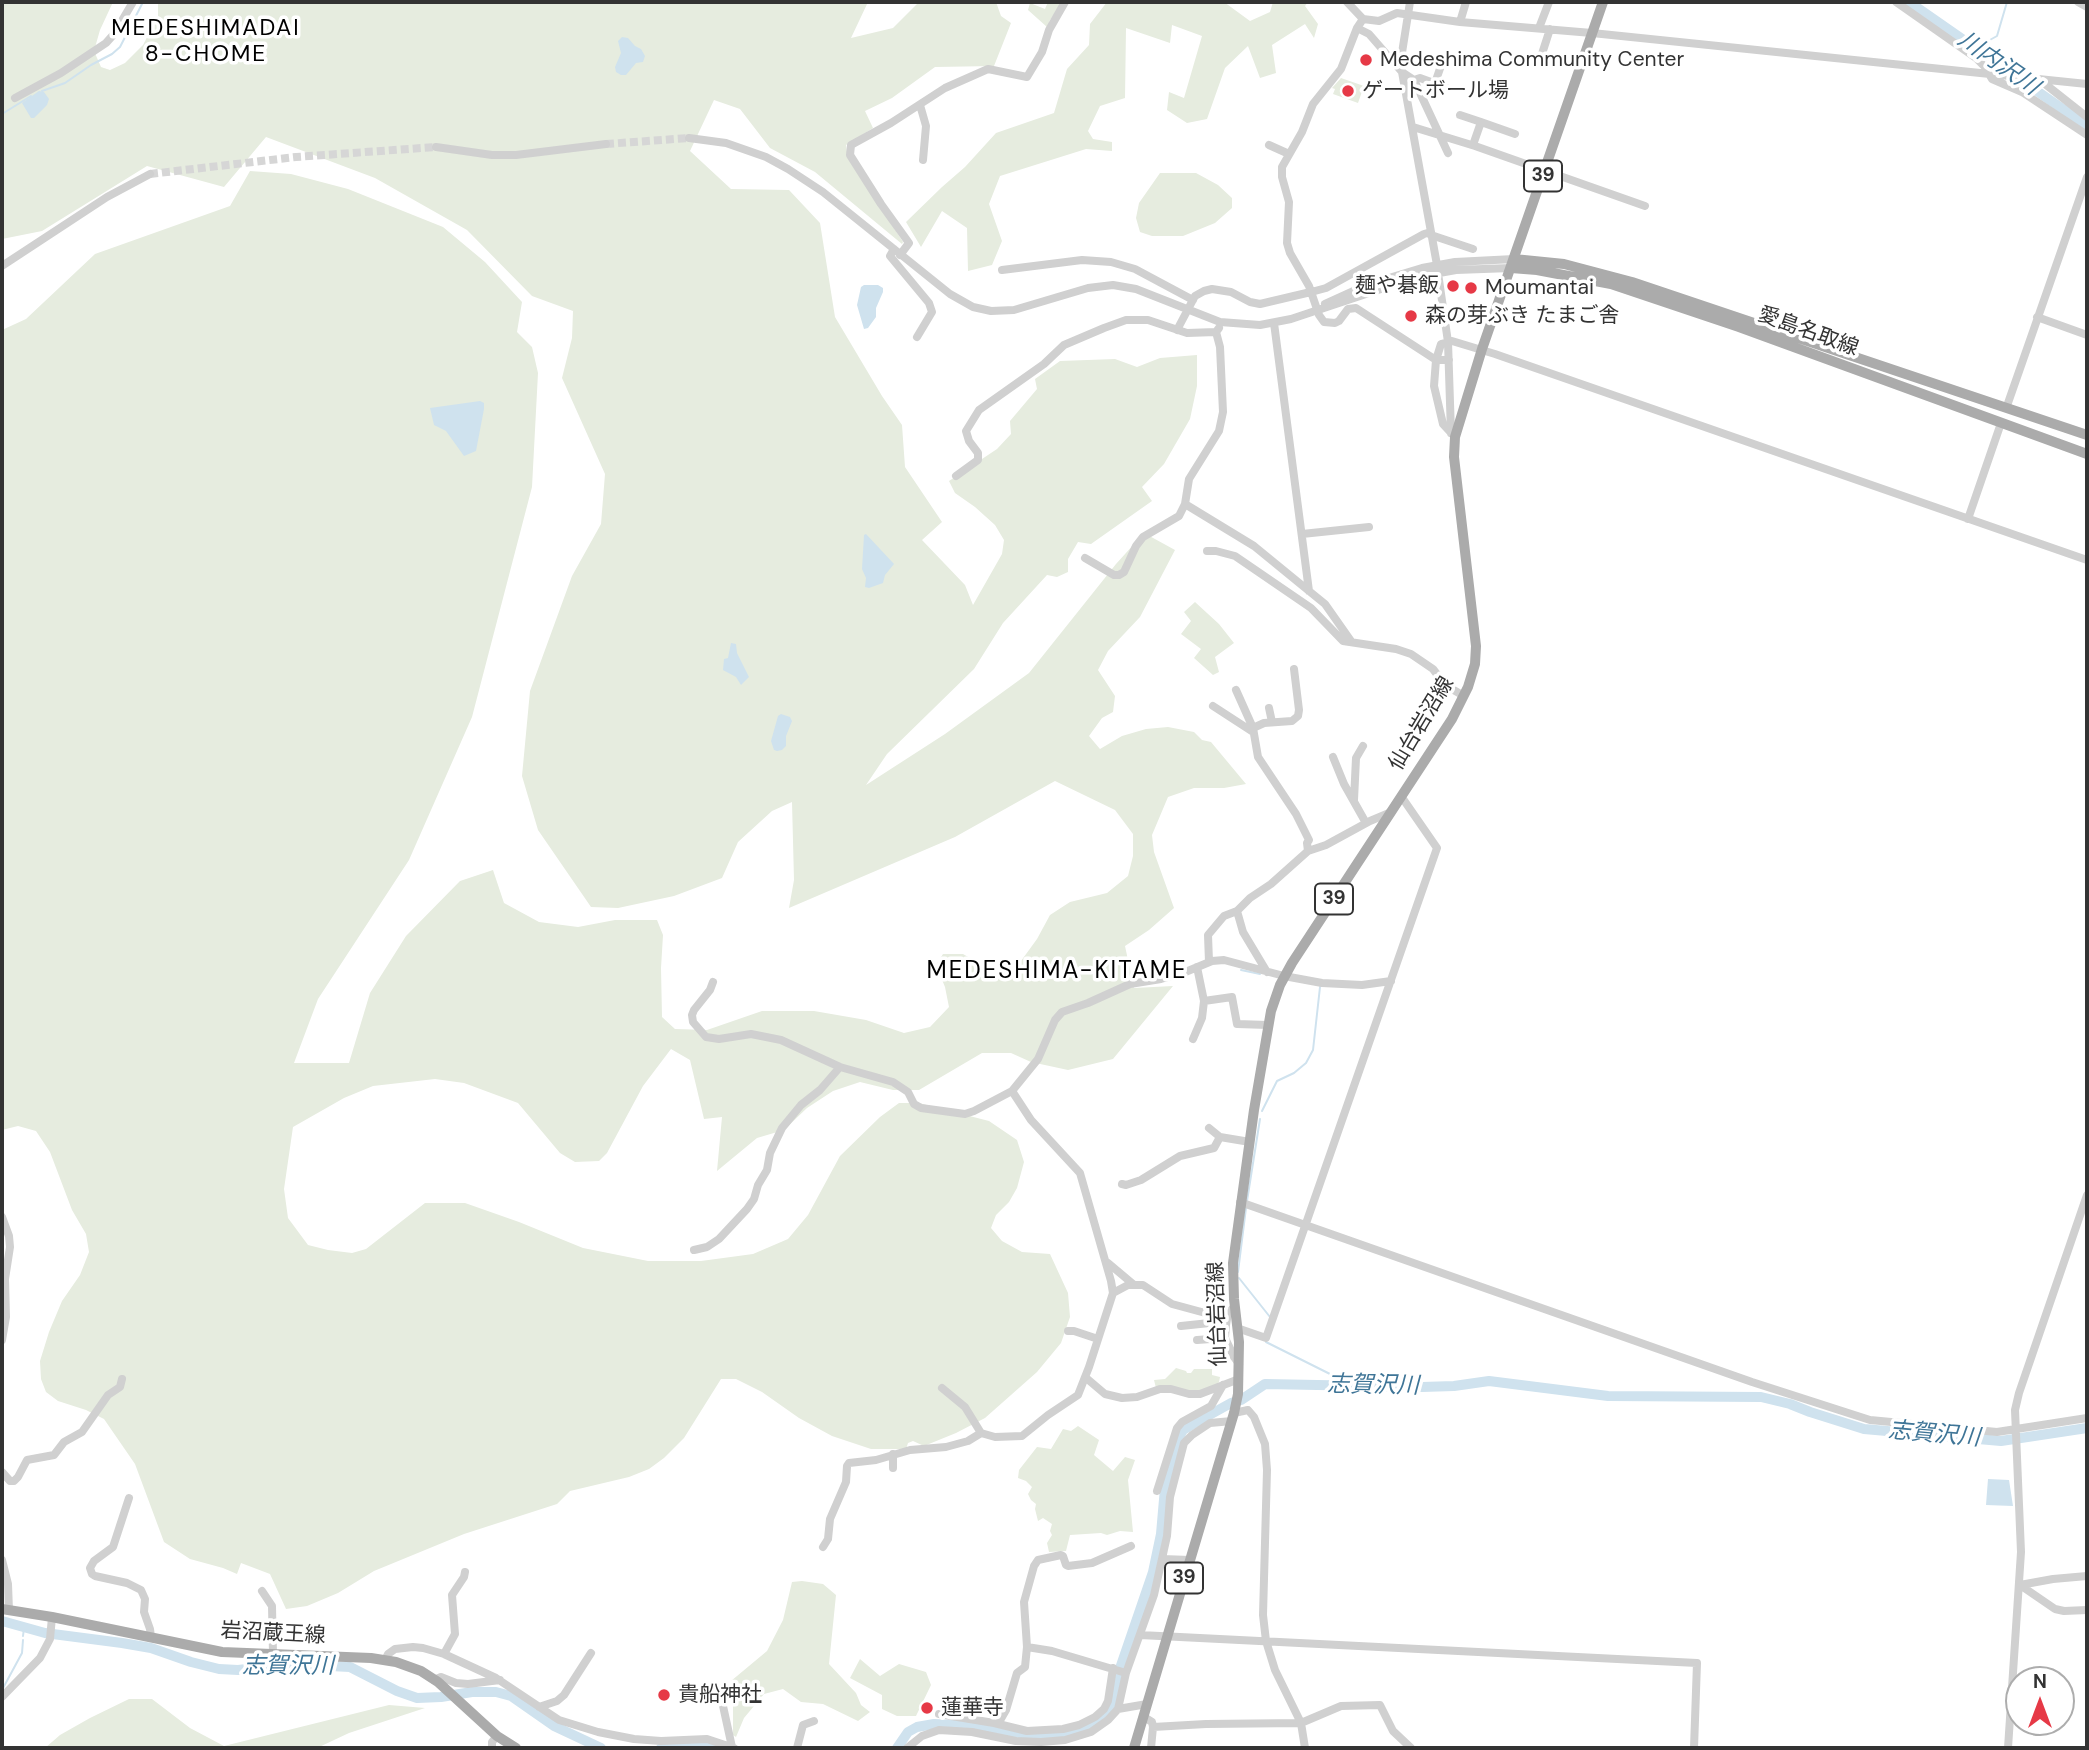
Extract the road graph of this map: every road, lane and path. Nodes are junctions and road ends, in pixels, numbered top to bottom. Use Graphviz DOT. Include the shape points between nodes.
graph roads {
  1 [pos="134,2"];
  2 [pos="1065,2"];
  3 [pos="1347,2"];
  4 [pos="1410,2"];
  5 [pos="1466,2"];
  6 [pos="1549,2"];
  7 [pos="1603,2"];
  8 [pos="1896,2"];
  9 [pos="2078,2"];
  10 [pos="2087,7"];
  11 [pos="1408,15"];
  12 [pos="1363,19"];
  13 [pos="1460,22"];
  14 [pos="1357,28"];
  15 [pos="1539,28"];
  16 [pos="1550,29"];
  17 [pos="1592,33"];
  18 [pos="1444,57"];
  19 [pos="1540,60"];
  20 [pos="1402,72"];
  21 [pos="1993,74"];
  22 [pos="2035,78"];
  23 [pos="1414,80"];
  24 [pos="1435,83"];
  25 [pos="2087,84"];
  26 [pos="1445,87"];
  27 [pos="15,98"];
  28 [pos="920,105"];
  29 [pos="1460,115"];
  30 [pos="2087,117"];
  31 [pos="1481,122"];
  32 [pos="1413,127"];
  33 [pos="1515,134"];
  34 [pos="1439,135"];
  35 [pos="2087,135"];
  36 [pos="689,138"];
  37 [pos="606,144"];
  38 [pos="1269,145"];
  39 [pos="1473,145"];
  40 [pos="436,147"];
  41 [pos="1448,153"];
  42 [pos="1289,154"];
  43 [pos="923,160"];
  44 [pos="1545,171"];
  45 [pos="150,174"];
  46 [pos="2087,177"];
  47 [pos="1645,206"];
  48 [pos="1431,234"];
  49 [pos="1472,249"];
  50 [pos="897,252"];
  51 [pos="1512,264"];
  52 [pos="2,266"];
  53 [pos="1438,269"];
  54 [pos="1002,270"];
  55 [pos="1311,292"];
  56 [pos="1193,300"];
  57 [pos="1187,309"];
  58 [pos="1317,310"];
  59 [pos="2037,317"];
  60 [pos="1220,322"];
  61 [pos="1274,323"];
  62 [pos="1177,330"];
  63 [pos="1216,332"];
  64 [pos="2087,335"];
  65 [pos="917,337"];
  66 [pos="1448,342"];
  67 [pos="1482,349"];
  68 [pos="1436,359"];
  69 [pos="1449,360"];
  70 [pos="2008,403"];
  71 [pos="2000,426"];
  72 [pos="1453,434"];
  73 [pos="2087,435"];
  74 [pos="2087,454"];
  75 [pos="956,476"];
  76 [pos="1185,504"];
  77 [pos="1968,519"];
  78 [pos="1369,527"];
  79 [pos="1303,534"];
  80 [pos="1207,551"];
  81 [pos="1085,558"];
  82 [pos="2087,560"];
  83 [pos="1310,591"];
  84 [pos="1351,641"];
  85 [pos="1294,669"];
  86 [pos="1236,690"];
  87 [pos="1464,696"];
  88 [pos="1213,706"];
  89 [pos="1269,708"];
  90 [pos="1272,722"];
  91 [pos="1253,730"];
  92 [pos="1363,746"];
  93 [pos="1333,757"];
  94 [pos="1401,796"];
  95 [pos="1354,800"];
  96 [pos="1389,813"];
  97 [pos="1366,823"];
  98 [pos="1307,851"];
  99 [pos="1237,911"];
  100 [pos="1209,962"];
  101 [pos="1197,967"];
  102 [pos="1267,972"];
  103 [pos="1284,976"];
  104 [pos="1391,981"];
  105 [pos="713,982"];
  106 [pos="1205,1001"];
  107 [pos="1268,1025"];
  108 [pos="1193,1039"];
  109 [pos="840,1067"];
  110 [pos="1012,1091"];
  111 [pos="1209,1128"];
  112 [pos="1220,1137"];
  113 [pos="1250,1142"];
  114 [pos="1122,1184"];
  115 [pos="2087,1195"];
  116 [pos="1240,1202"];
  117 [pos="2,1217"];
  118 [pos="1306,1225"];
  119 [pos="694,1250"];
  120 [pos="1106,1261"];
  121 [pos="1134,1284"];
  122 [pos="1113,1293"];
  123 [pos="1228,1325"];
  124 [pos="1181,1326"];
  125 [pos="1068,1331"];
  126 [pos="1225,1338"];
  127 [pos="1098,1339"];
  128 [pos="2,1340"];
  129 [pos="1197,1340"];
  130 [pos="1240,1364"];
  131 [pos="1085,1377"];
  132 [pos="122,1379"];
  133 [pos="1239,1380"];
  134 [pos="1223,1385"];
  135 [pos="942,1388"];
  136 [pos="1234,1414"];
  137 [pos="2087,1418"];
  138 [pos="2016,1431"];
  139 [pos="981,1433"];
  140 [pos="893,1454"];
  141 [pos="893,1468"];
  142 [pos="2,1472"];
  143 [pos="1157,1491"];
  144 [pos="129,1498"];
  145 [pos="1131,1546"];
  146 [pos="823,1547"];
  147 [pos="1162,1559"];
  148 [pos="2,1560"];
  149 [pos="1190,1560"];
  150 [pos="465,1572"];
  151 [pos="2087,1576"];
  152 [pos="2020,1586"];
  153 [pos="262,1591"];
  154 [pos="6,1610"];
  155 [pos="2087,1610"];
  156 [pos="52,1621"];
  157 [pos="1139,1635"];
  158 [pos="150,1637"];
  159 [pos="1167,1637"];
  160 [pos="1266,1641"];
  161 [pos="1027,1647"];
  162 [pos="591,1653"];
  163 [pos="444,1654"];
  164 [pos="273,1655"];
  165 [pos="385,1660"];
  166 [pos="1119,1671"];
  167 [pos="500,1680"];
  168 [pos="436,1681"];
  169 [pos="2,1697"];
  170 [pos="1147,1704"];
  171 [pos="723,1706"];
  172 [pos="539,1707"];
  173 [pos="1118,1709"];
  174 [pos="939,1714"];
  175 [pos="1144,1717"];
  176 [pos="814,1721"];
  177 [pos="1301,1723"];
  178 [pos="998,1724"];
  179 [pos="1153,1730"];
  180 [pos="497,1736"];
  181 [pos="1001,1738"];
  182 [pos="492,1748"];
  183 [pos="516,1748"];
  184 [pos="733,1748"];
  185 [pos="797,1748"];
  186 [pos="907,1748"];
  187 [pos="1000,1748"];
  188 [pos="1134,1748"];
  189 [pos="1151,1748"];
  190 [pos="1305,1748"];
  191 [pos="1411,1748"];
  192 [pos="1694,1748"];
  193 [pos="2008,1748"];
  1 -- 27 [label="street" via="106,43"];
  2 -- 28 [label="street" via="1027,76 988,69"];
  3 -- 12 [label="street"];
  4 -- 11 [label="street"];
  5 -- 13 [label="street"];
  6 -- 15 [label="street"];
  7 -- 17 [label="main road, 仙台岩沼線 / 39"];
  8 -- 21 [label="street"];
  9 -- 10 [label="street"];
  11 -- 12 [label="street"];
  11 -- 13 [label="street"];
  11 -- 20 [label="street"];
  12 -- 14 [label="street"];
  13 -- 15 [label="street"];
  14 -- 20 [label="street" via="1369,34"];
  14 -- 42 [label="street" via="1340,71 1312,104"];
  15 -- 16 [label="street"];
  16 -- 17 [label="street"];
  16 -- 19 [label="street"];
  17 -- 21 [label="street"];
  17 -- 44 [label="main road, 仙台岩沼線 / 39"];
  18 -- 24 [label="street"];
  20 -- 23 [label="street"];
  20 -- 32 [label="street"];
  21 -- 22 [label="street"];
  21 -- 35 [label="street" via="1992,79 2033,98"];
  22 -- 25 [label="street"];
  22 -- 30 [label="street"];
  23 -- 24 [label="street"];
  23 -- 34 [label="street"];
  24 -- 26 [label="street"];
  28 -- 43 [label="street" via="926,126"];
  28 -- 50 [label="street" via="857,141 850,150 909,243"];
  29 -- 31 [label="street"];
  31 -- 33 [label="street"];
  31 -- 39 [label="street"];
  32 -- 34 [label="street"];
  32 -- 48 [label="street"];
  34 -- 39 [label="street"];
  34 -- 41 [label="street"];
  36 -- 50 [label="street" via="726,143 788,169"];
  37 -- 40 [label="street" via="516,155"];
  38 -- 42 [label="street"];
  39 -- 44 [label="street"];
  42 -- 55 [label="street" via="1281,170 1289,202 1287,243"];
  44 -- 47 [label="street"];
  44 -- 51 [label="main road, 仙台岩沼線 / 39"];
  45 -- 52 [label="street"];
  46 -- 59 [label="street"];
  48 -- 49 [label="street"];
  48 -- 53 [label="street"];
  48 -- 55 [label="street"];
  50 -- 57 [label="street" via="950,294 991,311 1014,310 1113,285"];
  50 -- 65 [label="street" via="890,256 932,312"];
  51 -- 53 [label="street" via="1473,260"];
  51 -- 67 [label="main road, 仙台岩沼線 / 39"];
  51 -- 73 [label="main road, 愛島名取線" via="1564,264 1632,282"];
  51 -- 74 [label="main road, 愛島名取線" via="1612,284"];
  53 -- 58 [label="street" via="1402,273 1369,284"];
  53 -- 66 [label="street"];
  54 -- 56 [label="street" via="1082,260 1111,262 1135,269"];
  55 -- 56 [label="street" via="1260,304 1212,289"];
  55 -- 58 [label="street"];
  56 -- 57 [label="street"];
  57 -- 60 [label="street"];
  57 -- 62 [label="street"];
  58 -- 61 [label="street"];
  58 -- 68 [label="street" via="1329,324 1356,308"];
  59 -- 64 [label="street"];
  59 -- 70 [label="street"];
  60 -- 61 [label="street"];
  60 -- 63 [label="street"];
  61 -- 79 [label="street"];
  62 -- 63 [label="street"];
  62 -- 75 [label="street" via="1148,320 1126,320 1064,345 1044,365 979,410 967,431 978,460"];
  63 -- 76 [label="street" via="1223,412 1219,431 1189,479"];
  66 -- 67 [label="street"];
  66 -- 68 [label="street" via="1441,344"];
  66 -- 69 [label="street"];
  67 -- 72 [label="main road, 仙台岩沼線 / 39"];
  67 -- 77 [label="street"];
  68 -- 69 [label="street"];
  68 -- 72 [label="street" via="1434,386 1444,424"];
  69 -- 72 [label="street"];
  71 -- 77 [label="street"];
  72 -- 87 [label="main road, 仙台岩沼線 / 39" via="1476,646"];
  76 -- 81 [label="street" via="1179,516 1143,537 1119,575"];
  76 -- 83 [label="street" via="1254,546"];
  77 -- 82 [label="street"];
  78 -- 79 [label="street"];
  79 -- 83 [label="street"];
  80 -- 84 [label="street" via="1235,556 1311,608 1343,640"];
  83 -- 84 [label="street"];
  84 -- 87 [label="street" via="1412,654"];
  85 -- 90 [label="street" via="1298,716 1292,721"];
  86 -- 91 [label="street"];
  87 -- 94 [label="main road, 仙台岩沼線 / 39"];
  88 -- 91 [label="street"];
  89 -- 90 [label="street"];
  90 -- 91 [label="street"];
  91 -- 98 [label="street" via="1258,757 1296,814 1309,840"];
  92 -- 95 [label="street" via="1356,758"];
  93 -- 95 [label="street"];
  94 -- 96 [label="main road, 仙台岩沼線 / 39"];
  94 -- 104 [label="street" via="1437,848"];
  95 -- 97 [label="street"];
  96 -- 97 [label="street"];
  96 -- 103 [label="main road, 仙台岩沼線 / 39"];
  97 -- 98 [label="street"];
  98 -- 99 [label="street"];
  99 -- 100 [label="street" via="1224,916 1208,935"];
  99 -- 102 [label="street" via="1243,932"];
  100 -- 101 [label="street"];
  100 -- 102 [label="street" via="1224,960"];
  101 -- 106 [label="street"];
  101 -- 110 [label="street" via="1130,984 1062,1012 1038,1059"];
  102 -- 103 [label="street"];
  103 -- 104 [label="street" via="1362,985"];
  103 -- 107 [label="main road, 仙台岩沼線 / 39"];
  104 -- 118 [label="street"];
  105 -- 109 [label="street" via="692,1015 706,1037 751,1034 781,1040"];
  106 -- 107 [label="street" via="1232,997 1237,1024"];
  106 -- 108 [label="street"];
  107 -- 113 [label="main road, 仙台岩沼線 / 39"];
  109 -- 110 [label="street" via="893,1082 908,1092 914,1104 933,1111 965,1114"];
  109 -- 119 [label="street" via="782,1128 747,1209 719,1238"];
  110 -- 120 [label="street" via="1031,1120 1080,1173"];
  111 -- 112 [label="street"];
  112 -- 113 [label="street"];
  112 -- 114 [label="street" via="1214,1148 1180,1156 1140,1180"];
  113 -- 116 [label="main road, 仙台岩沼線 / 39"];
  115 -- 138 [label="street" via="2019,1392"];
  116 -- 118 [label="street"];
  116 -- 123 [label="main road, 仙台岩沼線 / 39" via="1233,1263 1234,1307"];
  117 -- 128 [label="street" via="10,1247"];
  118 -- 123 [label="street" via="1266,1338"];
  118 -- 138 [label="street" via="1841,1412 1905,1424"];
  120 -- 121 [label="street"];
  120 -- 122 [label="street"];
  121 -- 122 [label="street"];
  121 -- 123 [label="street"];
  122 -- 127 [label="street"];
  123 -- 124 [label="street"];
  123 -- 126 [label="street"];
  123 -- 130 [label="main road, 仙台岩沼線 / 39"];
  125 -- 127 [label="street"];
  126 -- 129 [label="street"];
  126 -- 130 [label="street"];
  127 -- 131 [label="street"];
  130 -- 133 [label="main road, 仙台岩沼線 / 39"];
  131 -- 134 [label="street" via="1105,1394 1122,1398 1160,1389 1200,1394"];
  131 -- 139 [label="street" via="1078,1395 1022,1436"];
  132 -- 142 [label="street" via="82,1432 64,1442 54,1455 27,1460 10,1482"];
  133 -- 134 [label="street"];
  133 -- 136 [label="main road, 仙台岩沼線 / 39"];
  134 -- 143 [label="street" via="1211,1406 1177,1428"];
  135 -- 139 [label="street" via="964,1407"];
  136 -- 147 [label="street" via="1210,1423 1184,1443 1170,1497"];
  136 -- 149 [label="main road, 39"];
  136 -- 160 [label="street" via="1248,1410 1265,1444"];
  137 -- 138 [label="street"];
  138 -- 152 [label="street"];
  139 -- 140 [label="street" via="946,1447"];
  140 -- 141 [label="street"];
  140 -- 146 [label="street" via="848,1464"];
  144 -- 158 [label="street" via="113,1547 90,1568 95,1576 141,1590"];
  145 -- 161 [label="street" via="1092,1563 1068,1566 1057,1554 1036,1562 1025,1592"];
  147 -- 149 [label="street"];
  147 -- 157 [label="street"];
  148 -- 154 [label="street" via="8,1584"];
  149 -- 159 [label="main road, 39"];
  150 -- 163 [label="street" via="452,1595 455,1634"];
  151 -- 152 [label="street"];
  152 -- 155 [label="street" via="2055,1609"];
  152 -- 193 [label="street"];
  153 -- 164 [label="street" via="272,1606"];
  154 -- 156 [label="main road, 岩沼蔵王線"];
  156 -- 158 [label="main road, 岩沼蔵王線"];
  156 -- 169 [label="street" via="50,1639 40,1658"];
  157 -- 159 [label="street"];
  157 -- 166 [label="street"];
  158 -- 164 [label="main road, 岩沼蔵王線" via="222,1652"];
  159 -- 160 [label="street"];
  159 -- 170 [label="main road, 39"];
  160 -- 177 [label="street"];
  160 -- 192 [label="street" via="1697,1663"];
  161 -- 166 [label="street"];
  161 -- 178 [label="street" via="1025,1667 1017,1673"];
  162 -- 172 [label="street" via="565,1695"];
  163 -- 165 [label="street" via="407,1647 391,1651"];
  163 -- 167 [label="street"];
  164 -- 165 [label="main road, 岩沼蔵王線"];
  165 -- 168 [label="main road, 岩沼蔵王線" via="421,1671"];
  166 -- 173 [label="street"];
  166 -- 178 [label="street" via="1104,1709 1095,1717 1063,1729 1027,1731"];
  167 -- 168 [label="street" via="468,1684 441,1677"];
  167 -- 172 [label="street"];
  168 -- 180 [label="main road, 岩沼蔵王線"];
  170 -- 173 [label="street"];
  170 -- 175 [label="main road, 39"];
  171 -- 184 [label="street"];
  172 -- 184 [label="street" via="559,1720 609,1734 661,1741 707,1739"];
  173 -- 181 [label="street" via="1102,1725 1074,1738 1041,1742"];
  174 -- 178 [label="street"];
  175 -- 179 [label="street" via="1152,1722"];
  175 -- 188 [label="main road, 39"];
  176 -- 185 [label="street" via="803,1725"];
  177 -- 179 [label="street"];
  177 -- 190 [label="street"];
  177 -- 191 [label="street" via="1341,1706 1380,1704 1393,1731"];
  179 -- 189 [label="street"];
  180 -- 182 [label="street"];
  180 -- 183 [label="main road, 岩沼蔵王線"];
  181 -- 186 [label="street" via="939,1730"];
  181 -- 187 [label="street"];
}
